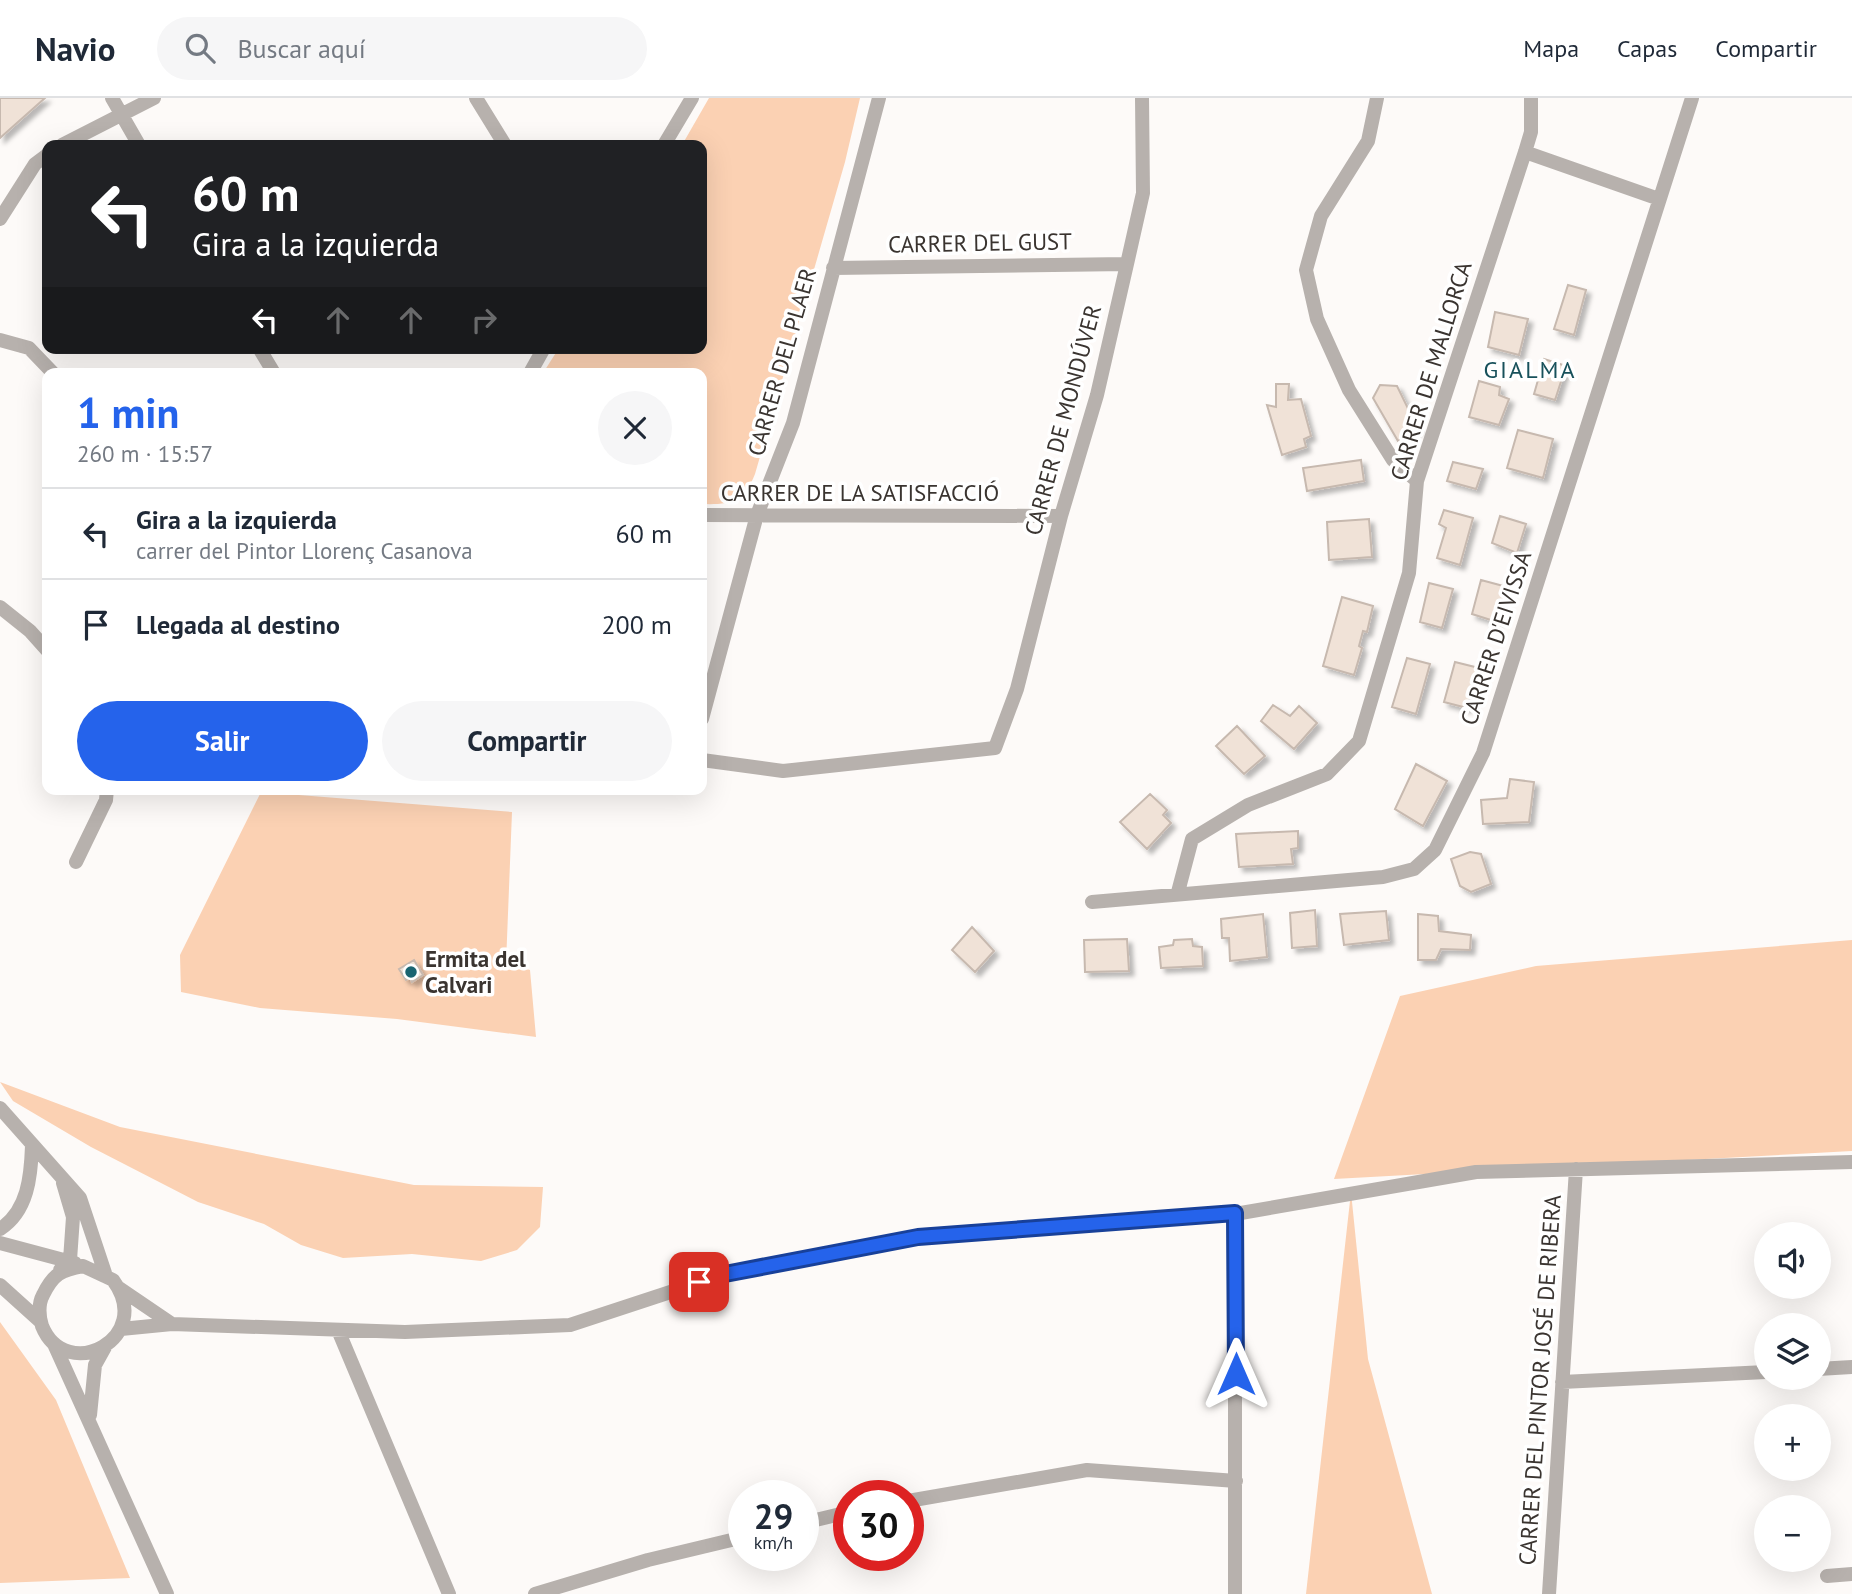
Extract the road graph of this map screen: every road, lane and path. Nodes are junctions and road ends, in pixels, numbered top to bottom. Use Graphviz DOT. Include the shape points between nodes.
graph roads {
  1 [pos="112,98"];
  2 [pos="154,98"];
  3 [pos="476,98"];
  4 [pos="692,98"];
  5 [pos="879,98"];
  6 [pos="1142,98"];
  7 [pos="1377,98"];
  8 [pos="1531,98"];
  9 [pos="1692,98"];
  10 [pos="121,116"];
  11 [pos="72,140"];
  12 [pos="136,140"];
  13 [pos="502,140"];
  14 [pos="667,140"];
  15 [pos="1525,152"];
  16 [pos="42,159"];
  17 [pos="1659,199"];
  18 [pos="0,219"];
  19 [pos="1127,264"];
  20 [pos="833,268"];
  21 [pos="0,340"];
  22 [pos="48,368"];
  23 [pos="1417,481"];
  24 [pos="707,515"];
  25 [pos="757,515"];
  26 [pos="1061,516"];
  27 [pos="0,607"];
  28 [pos="42,645"];
  29 [pos="707,700"];
  30 [pos="707,761"];
  31 [pos="106,795"];
  32 [pos="76,862"];
  33 [pos="1178,892"];
  34 [pos="1092,902"];
  35 [pos="0,1108"];
  36 [pos="32,1146"];
  37 [pos="1852,1161"];
  38 [pos="1576,1169"];
  39 [pos="62,1178"];
  40 [pos="1235,1213"];
  41 [pos="0,1229"];
  42 [pos="0,1243"];
  43 [pos="71,1265"];
  44 [pos="105,1273"];
  45 [pos="0,1285"];
  46 [pos="119,1288"];
  47 [pos="41,1322"];
  48 [pos="172,1324"];
  49 [pos="121,1329"];
  50 [pos="338,1330"];
  51 [pos="54,1344"];
  52 [pos="105,1347"];
  53 [pos="1852,1367"];
  54 [pos="1831,1368"];
  55 [pos="1754,1373"];
  56 [pos="1562,1382"];
  57 [pos="90,1424"];
  58 [pos="1236,1481"];
  59 [pos="924,1498"];
  60 [pos="728,1541"];
  61 [pos="1852,1574"];
  62 [pos="1827,1576"];
  63 [pos="167,1594"];
  64 [pos="449,1594"];
  65 [pos="534,1594"];
  66 [pos="1235,1594"];
  67 [pos="1549,1594"];
  1 -- 10 [label="street"];
  2 -- 10 [label="street"];
  3 -- 13 [label="street"];
  4 -- 14 [label="street"];
  5 -- 20 [label="street, CARRER DEL PLAER"];
  6 -- 19 [label="street, CARRER DE MONDÚVER" via="1143,193"];
  7 -- 23 [label="street" via="1368,141 1321,216 1306,270 1317,319 1349,390 1393,460"];
  8 -- 15 [label="street, CARRER DE MALLORCA" via="1531,132"];
  9 -- 17 [label="street, CARRER D'EIVISSA"];
  10 -- 11 [label="street"];
  10 -- 12 [label="street"];
  15 -- 17 [label="street"];
  15 -- 23 [label="street, CARRER DE MALLORCA"];
  16 -- 18 [label="street"];
  17 -- 33 [label="street, CARRER D'EIVISSA" via="1483,753 1435,850 1414,869 1383,877"];
  19 -- 20 [label="street, CARRER DEL GUST"];
  19 -- 26 [label="street, CARRER DE MONDÚVER" via="1097,395"];
  20 -- 25 [label="street, CARRER DEL PLAER" via="793,423"];
  21 -- 22 [label="street" via="29,348"];
  23 -- 33 [label="street, CARRER DE MALLORCA" via="1409,573 1359,741 1327,774 1248,804 1192,839"];
  24 -- 25 [label="street, CARRER DE LA SATISFACCIÓ"];
  25 -- 26 [label="street, CARRER DE LA SATISFACCIÓ"];
  25 -- 29 [label="street, CARRER DEL PLAER"];
  26 -- 30 [label="street, CARRER DE MONDÚVER" via="1017,689 995,748 783,771"];
  27 -- 28 [label="street"];
  31 -- 32 [label="street"];
  33 -- 34 [label="street, CARRER D'EIVISSA"];
  35 -- 36 [label="street"];
  36 -- 39 [label="street"];
  36 -- 41 [label="street" via="31,1178 22,1204"];
  37 -- 38 [label="street"];
  38 -- 40 [label="street" via="1476,1172"];
  38 -- 56 [label="street, CARRER DEL PINTOR JOSÉ DE RIBERA"];
  39 -- 43 [label="street" via="73,1217"];
  39 -- 44 [label="street" via="80,1198"];
  40 -- 50 [label="street" via="918,1237 725,1274 570,1325"];
  40 -- 58 [label="street"];
  42 -- 43 [label="street"];
  43 -- 44 [label="street"];
  43 -- 47 [label="street" via="40,1301"];
  44 -- 46 [label="street"];
  45 -- 47 [label="street"];
  46 -- 48 [label="street"];
  46 -- 49 [label="street" via="125,1308"];
  47 -- 51 [label="street"];
  48 -- 49 [label="street"];
  48 -- 50 [label="street"];
  49 -- 52 [label="street"];
  50 -- 64 [label="street"];
  51 -- 52 [label="street" via="70,1352 88,1353"];
  51 -- 57 [label="street"];
  52 -- 57 [label="street" via="95,1365"];
  53 -- 54 [label="street"];
  55 -- 56 [label="street"];
  56 -- 67 [label="street, CARRER DEL PINTOR JOSÉ DE RIBERA"];
  57 -- 63 [label="street"];
  58 -- 59 [label="street" via="1087,1470"];
  58 -- 66 [label="street"];
  60 -- 65 [label="street"];
  61 -- 62 [label="street"];
}
